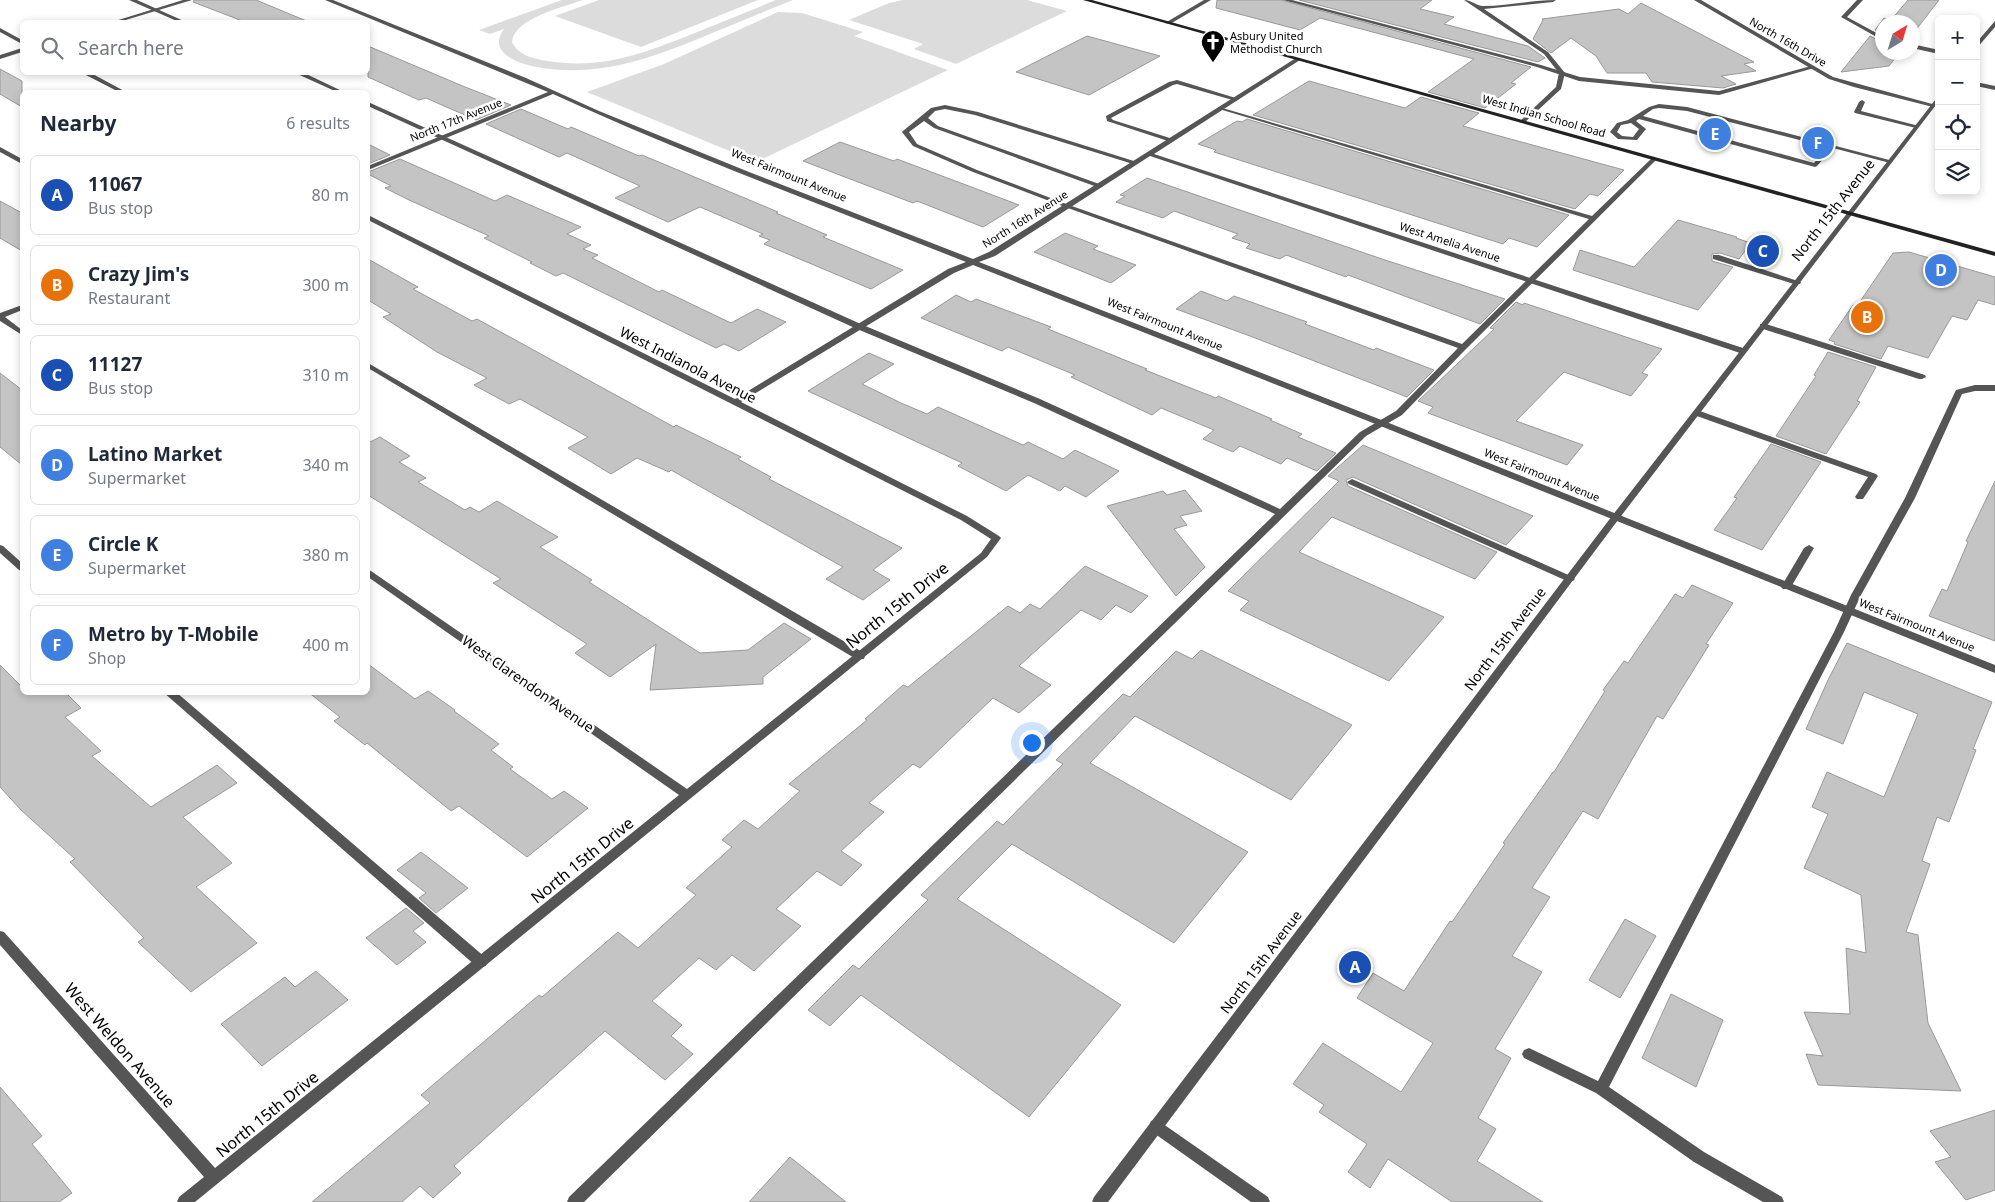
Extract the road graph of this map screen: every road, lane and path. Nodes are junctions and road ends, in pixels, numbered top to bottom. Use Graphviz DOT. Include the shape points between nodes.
graph roads {
  1 [pos="132,0"];
  2 [pos="189,0"];
  3 [pos="328,0"];
  4 [pos="1086,0"];
  5 [pos="1208,0"];
  6 [pos="1286,0"];
  7 [pos="1467,0"];
  8 [pos="1553,0"];
  9 [pos="1697,0"];
  10 [pos="1860,0"];
  11 [pos="1479,8"];
  12 [pos="155,10"];
  13 [pos="122,20"];
  14 [pos="178,20"];
  15 [pos="1168,23"];
  16 [pos="1994,27"];
  17 [pos="0,30"];
  18 [pos="1875,34"];
  19 [pos="20,41"];
  20 [pos="1980,43"];
  21 [pos="1920,48"];
  22 [pos="20,51"];
  23 [pos="1935,51"];
  24 [pos="0,57"];
  25 [pos="1298,59"];
  26 [pos="1811,68"];
  27 [pos="1562,73"];
  28 [pos="89,75"];
  29 [pos="303,75"];
  30 [pos="1980,85"];
  31 [pos="1995,88"];
  32 [pos="119,90"];
  33 [pos="337,90"];
  34 [pos="554,92"];
  35 [pos="1236,98"];
  36 [pos="1862,102"];
  37 [pos="1935,102"];
  38 [pos="1933,104"];
  39 [pos="370,105"];
  40 [pos="1221,108"];
  41 [pos="1639,117"];
  42 [pos="924,118"];
  43 [pos="1522,122"];
  44 [pos="1633,122"];
  45 [pos="1916,126"];
  46 [pos="444,137"];
  47 [pos="1620,138"];
  48 [pos="1171,140"];
  49 [pos="1831,146"];
  50 [pos="1612,147"];
  51 [pos="0,149"];
  52 [pos="1149,154"];
  53 [pos="1654,159"];
  54 [pos="20,161"];
  55 [pos="1890,161"];
  56 [pos="1135,163"];
  57 [pos="370,167"];
  58 [pos="1100,186"];
  59 [pos="1067,206"];
  60 [pos="1849,214"];
  61 [pos="370,218"];
  62 [pos="1593,218"];
  63 [pos="1995,254"];
  64 [pos="1716,257"];
  65 [pos="974,262"];
  66 [pos="1530,280"];
  67 [pos="1797,282"];
  68 [pos="20,308"];
  69 [pos="0,317"];
  70 [pos="1763,326"];
  71 [pos="860,327"];
  72 [pos="20,331"];
  73 [pos="1463,347"];
  74 [pos="1743,351"];
  75 [pos="370,366"];
  76 [pos="1922,377"];
  77 [pos="1995,388"];
  78 [pos="734,404"];
  79 [pos="1697,413"];
  80 [pos="1381,423"];
  81 [pos="1352,482"];
  82 [pos="1860,497"];
  83 [pos="1281,513"];
  84 [pos="1615,518"];
  85 [pos="996,538"];
  86 [pos="0,548"];
  87 [pos="1809,548"];
  88 [pos="20,566"];
  89 [pos="370,574"];
  90 [pos="1570,579"];
  91 [pos="1786,586"];
  92 [pos="1849,612"];
  93 [pos="860,656"];
  94 [pos="1995,669"];
  95 [pos="171,695"];
  96 [pos="688,795"];
  97 [pos="0,936"];
  98 [pos="481,962"];
  99 [pos="1529,1054"];
  100 [pos="1601,1089"];
  101 [pos="1156,1126"];
  102 [pos="214,1178"];
  103 [pos="184,1202"];
  104 [pos="574,1202"];
  105 [pos="1098,1202"];
  106 [pos="1263,1202"];
  107 [pos="1777,1202"];
  1 -- 12 [label="street"];
  2 -- 12 [label="street"];
  3 -- 34 [label="street, West Fairmount Avenue"];
  4 -- 15 [label="main road, West Indian School Road"];
  5 -- 15 [label="street"];
  6 -- 27 [label="street"];
  7 -- 11 [label="street"];
  8 -- 11 [label="street"];
  9 -- 26 [label="street, North 16th Drive"];
  10 -- 18 [label="street" via="1844,17"];
  11 -- 27 [label="street" via="1546,53"];
  12 -- 13 [label="street"];
  12 -- 14 [label="street"];
  15 -- 25 [label="main road, West Indian School Road"];
  16 -- 20 [label="street"];
  17 -- 19 [label="street"];
  21 -- 23 [label="street"];
  22 -- 24 [label="street"];
  25 -- 35 [label="street, North 16th Avenue"];
  25 -- 43 [label="main road, West Indian School Road"];
  26 -- 27 [label="street" via="1719,93 1579,79"];
  26 -- 38 [label="street, North 16th Drive" via="1856,86"];
  27 -- 43 [label="street" via="1559,88"];
  28 -- 32 [label="street"];
  29 -- 33 [label="street"];
  30 -- 31 [label="street"];
  34 -- 46 [label="street, North 17th Avenue"];
  34 -- 65 [label="street, West Fairmount Avenue"];
  35 -- 40 [label="street, North 16th Avenue"];
  35 -- 48 [label="street" via="1177,82 1108,117 1110,121"];
  36 -- 45 [label="street" via="1857,112"];
  37 -- 38 [label="street, North 15th Avenue"];
  38 -- 45 [label="street, North 15th Avenue"];
  39 -- 46 [label="street"];
  40 -- 48 [label="street, North 16th Avenue"];
  40 -- 62 [label="street"];
  41 -- 44 [label="street"];
  41 -- 49 [label="street" via="1652,107 1667,106"];
  41 -- 49 [label="street" via="1758,146 1815,165"];
  42 -- 56 [label="street" via="933,109 945,107 976,113"];
  42 -- 58 [label="street" via="936,127"];
  42 -- 59 [label="street" via="905,132 915,145"];
  43 -- 50 [label="main road, West Indian School Road"];
  44 -- 47 [label="street" via="1620,124 1615,129 1613,132"];
  44 -- 47 [label="street" via="1642,128 1639,135 1635,139"];
  45 -- 55 [label="street, North 15th Avenue"];
  46 -- 57 [label="street, North 17th Avenue"];
  46 -- 71 [label="street"];
  47 -- 50 [label="street"];
  48 -- 52 [label="street, North 16th Avenue"];
  49 -- 55 [label="street"];
  50 -- 53 [label="main road, West Indian School Road"];
  51 -- 54 [label="street"];
  52 -- 56 [label="street, North 16th Avenue"];
  52 -- 66 [label="street, West Amelia Avenue"];
  53 -- 60 [label="main road, West Indian School Road"];
  53 -- 62 [label="street"];
  55 -- 60 [label="street, North 15th Avenue"];
  56 -- 58 [label="street, North 16th Avenue"];
  58 -- 59 [label="street, North 16th Avenue"];
  59 -- 65 [label="street, North 16th Avenue"];
  59 -- 73 [label="street"];
  60 -- 63 [label="main road, West Indian School Road"];
  60 -- 67 [label="street, North 15th Avenue"];
  61 -- 78 [label="street, West Indianola Avenue"];
  62 -- 66 [label="street"];
  64 -- 67 [label="street"];
  65 -- 71 [label="street, North 16th Avenue" via="951,271"];
  65 -- 80 [label="street, West Fairmount Avenue"];
  66 -- 73 [label="street"];
  66 -- 74 [label="street, West Amelia Avenue"];
  67 -- 70 [label="street, North 15th Avenue"];
  68 -- 69 [label="street"];
  69 -- 72 [label="street"];
  70 -- 74 [label="street, North 15th Avenue"];
  70 -- 76 [label="street"];
  71 -- 78 [label="street, North 16th Avenue"];
  71 -- 83 [label="street" via="1037,401"];
  73 -- 80 [label="street" via="1399,413"];
  74 -- 79 [label="street, North 15th Avenue"];
  75 -- 93 [label="street"];
  77 -- 92 [label="street" via="1959,392 1910,498"];
  78 -- 85 [label="street, West Indianola Avenue" via="964,518"];
  79 -- 82 [label="street" via="1873,476"];
  79 -- 84 [label="street, North 15th Avenue"];
  80 -- 83 [label="street" via="1363,434"];
  80 -- 84 [label="street, West Fairmount Avenue"];
  81 -- 90 [label="street"];
  83 -- 104 [label="street"];
  84 -- 90 [label="street, North 15th Avenue"];
  84 -- 91 [label="street, West Fairmount Avenue"];
  85 -- 93 [label="street, North 15th Drive" via="984,555"];
  86 -- 88 [label="street"];
  87 -- 91 [label="street"];
  89 -- 96 [label="street, West Clarendon Avenue"];
  90 -- 101 [label="street, North 15th Avenue"];
  91 -- 92 [label="street, West Fairmount Avenue"];
  92 -- 94 [label="street, West Fairmount Avenue"];
  92 -- 100 [label="street"];
  93 -- 96 [label="street, North 15th Drive"];
  95 -- 98 [label="street"];
  96 -- 98 [label="street, North 15th Drive"];
  97 -- 102 [label="street, West Weldon Avenue"];
  98 -- 102 [label="street, North 15th Drive"];
  99 -- 100 [label="street"];
  100 -- 107 [label="street" via="1699,1157"];
  101 -- 105 [label="street, North 15th Avenue"];
  101 -- 106 [label="street"];
  102 -- 103 [label="street, North 15th Drive"];
}
